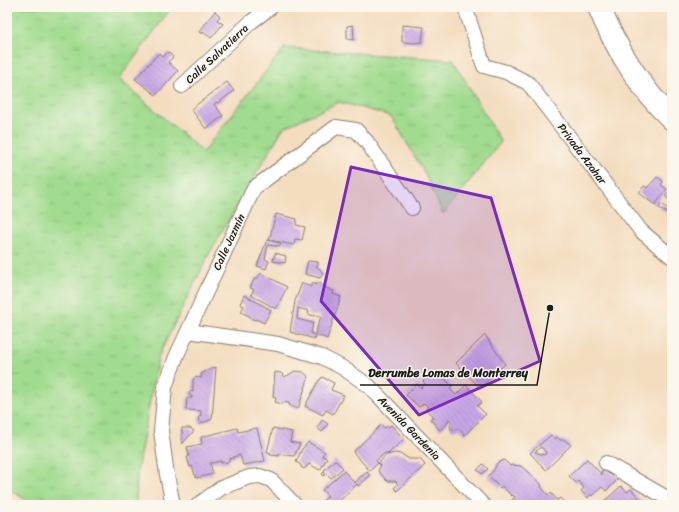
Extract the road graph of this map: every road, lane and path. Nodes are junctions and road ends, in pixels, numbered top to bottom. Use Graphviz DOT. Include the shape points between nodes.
graph roads {
  1 [pos="270,7"];
  2 [pos="465,7"];
  3 [pos="599,7"];
  4 [pos="182,86"];
  5 [pos="672,119"];
  6 [pos="412,208"];
  7 [pos="672,257"];
  8 [pos="188,331"];
  9 [pos="606,463"];
  10 [pos="672,501"];
  11 [pos="173,505"];
  12 [pos="198,505"];
  13 [pos="295,505"];
  14 [pos="483,505"];
  1 -- 4 [label="street, Calle Salvatierra"];
  2 -- 7 [label="street, Privada Azahar" via="484,66 506,72 528,83 641,231"];
  3 -- 5 [label="main road" via="605,22 645,89"];
  6 -- 8 [label="street, Calle Jazmín" via="356,130 336,127 254,188"];
  8 -- 11 [label="street, Calle Jazmín" via="165,387 161,431"];
  8 -- 14 [label="street, Avenida Gardenia" via="278,344 322,357 343,368 369,386"];
  9 -- 10 [label="street"];
  12 -- 13 [label="street" via="220,488 249,477 260,476 271,480"];
}
